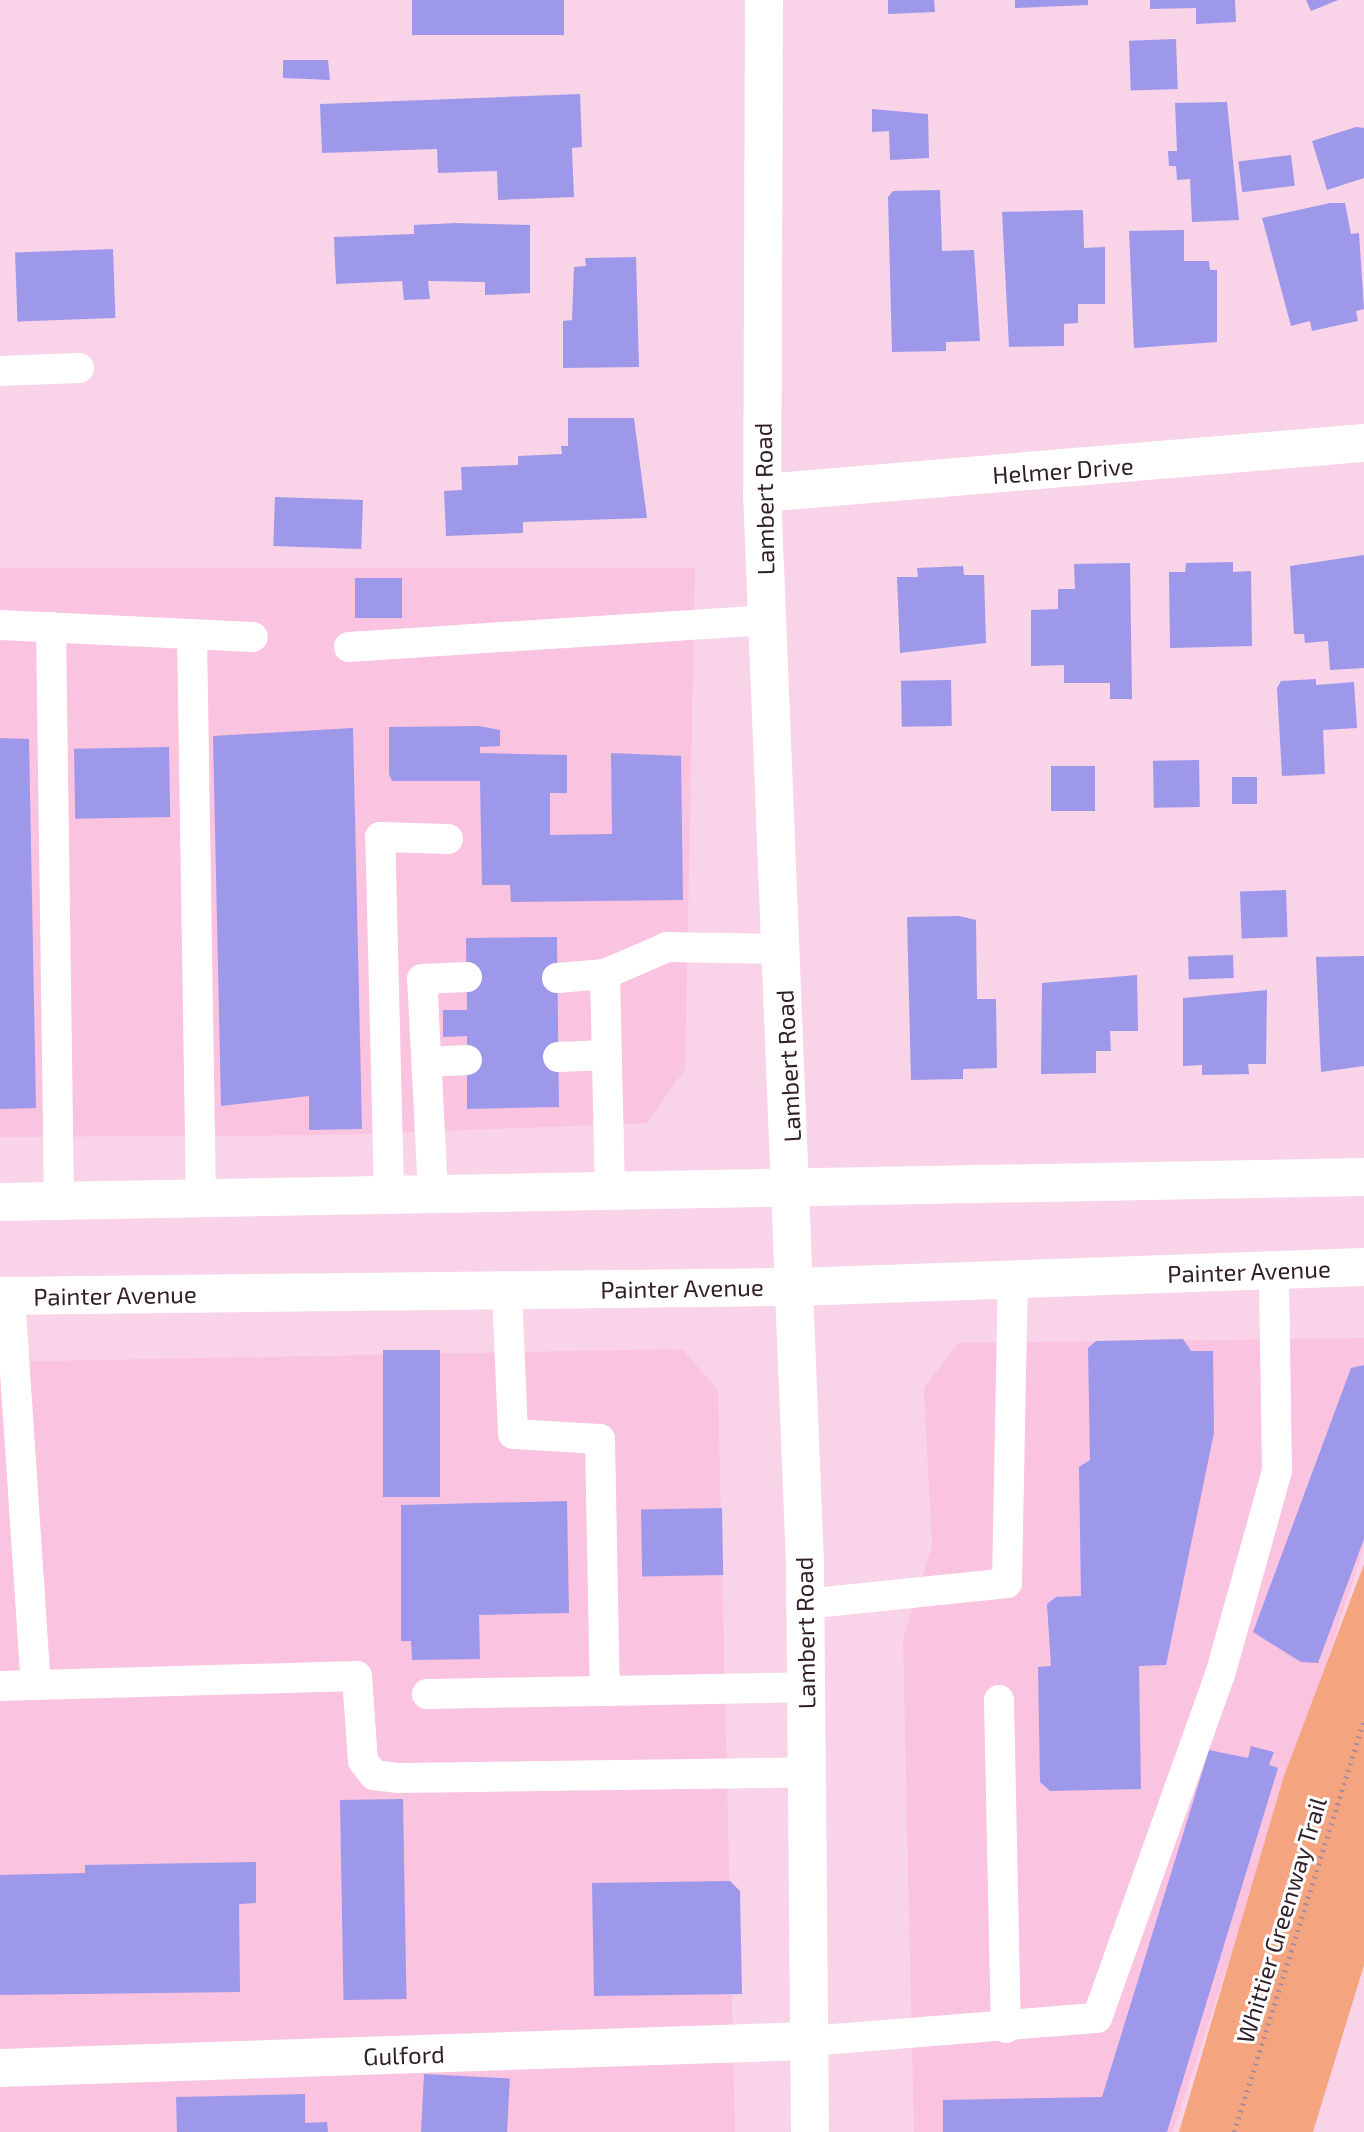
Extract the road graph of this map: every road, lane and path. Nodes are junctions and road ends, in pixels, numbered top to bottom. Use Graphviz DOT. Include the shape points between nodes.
graph roads {
  1 [pos="764,0"];
  2 [pos="79,368"];
  3 [pos="0,371"];
  4 [pos="1364,443"];
  5 [pos="762,493"];
  6 [pos="768,620"];
  7 [pos="0,625"];
  8 [pos="51,627"];
  9 [pos="192,634"];
  10 [pos="253,637"];
  11 [pos="349,647"];
  12 [pos="448,839"];
  13 [pos="783,949"];
  14 [pos="605,974"];
  15 [pos="467,977"];
  16 [pos="557,978"];
  17 [pos="607,1055"];
  18 [pos="558,1057"];
  19 [pos="467,1060"];
  20 [pos="427,1062"];
  21 [pos="1364,1177"];
  22 [pos="793,1184"];
  23 [pos="610,1188"];
  24 [pos="433,1193"];
  25 [pos="388,1194"];
  26 [pos="201,1198"];
  27 [pos="59,1201"];
  28 [pos="0,1202"];
  29 [pos="1364,1267"];
  30 [pos="1274,1270"];
  31 [pos="1013,1279"];
  32 [pos="796,1287"];
  33 [pos="507,1290"];
  34 [pos="5,1296"];
  35 [pos="805,1604"];
  36 [pos="36,1685"];
  37 [pos="0,1686"];
  38 [pos="806,1687"];
  39 [pos="605,1691"];
  40 [pos="427,1694"];
  41 [pos="999,1700"];
  42 [pos="1364,1720"];
  43 [pos="807,1772"];
  44 [pos="1006,2028"];
  45 [pos="809,2041"];
  46 [pos="0,2068"];
  47 [pos="810,2132"];
  48 [pos="1234,2132"];
  1 -- 5 [label="main road, Lambert Road"];
  2 -- 3 [label="lane"];
  4 -- 5 [label="main road, Helmer Drive"];
  5 -- 6 [label="main road, Lambert Road"];
  6 -- 11 [label="lane"];
  6 -- 13 [label="main road, Lambert Road"];
  7 -- 8 [label="lane"];
  8 -- 9 [label="lane"];
  8 -- 27 [label="lane"];
  9 -- 10 [label="lane"];
  9 -- 26 [label="lane"];
  12 -- 25 [label="lane" via="380,837"];
  13 -- 14 [label="lane" via="667,947"];
  13 -- 22 [label="main road, Lambert Road"];
  14 -- 16 [label="lane"];
  14 -- 17 [label="lane"];
  15 -- 20 [label="lane" via="422,979"];
  17 -- 18 [label="lane"];
  17 -- 23 [label="lane"];
  19 -- 20 [label="lane"];
  20 -- 24 [label="lane"];
  21 -- 22 [label="main road"];
  22 -- 23 [label="main road"];
  22 -- 32 [label="main road, Lambert Road"];
  23 -- 24 [label="main road"];
  24 -- 25 [label="main road"];
  25 -- 26 [label="main road"];
  26 -- 27 [label="main road"];
  27 -- 28 [label="main road"];
  29 -- 30 [label="main road, Painter Avenue"];
  30 -- 31 [label="main road, Painter Avenue"];
  30 -- 44 [label="lane" via="1277,1471 1220,1675 1097,2018"];
  31 -- 32 [label="main road, Painter Avenue"];
  31 -- 35 [label="lane" via="1007,1583"];
  32 -- 33 [label="main road, Painter Avenue"];
  32 -- 35 [label="main road, Lambert Road"];
  33 -- 34 [label="main road, Painter Avenue"];
  33 -- 39 [label="lane" via="513,1434 600,1439"];
  34 -- 36 [label="lane"];
  35 -- 38 [label="main road, Lambert Road"];
  36 -- 37 [label="lane"];
  36 -- 43 [label="lane" via="357,1676 363,1761 374,1774 399,1778"];
  38 -- 39 [label="lane"];
  38 -- 43 [label="main road, Lambert Road"];
  39 -- 40 [label="lane"];
  41 -- 44 [label="lane"];
  42 -- 48 [label="path, Whittier Greenway Trail"];
  43 -- 45 [label="main road, Lambert Road"];
  44 -- 45 [label="lane"];
  45 -- 46 [label="main road, Gulford"];
  45 -- 47 [label="main road, Lambert Road"];
}
